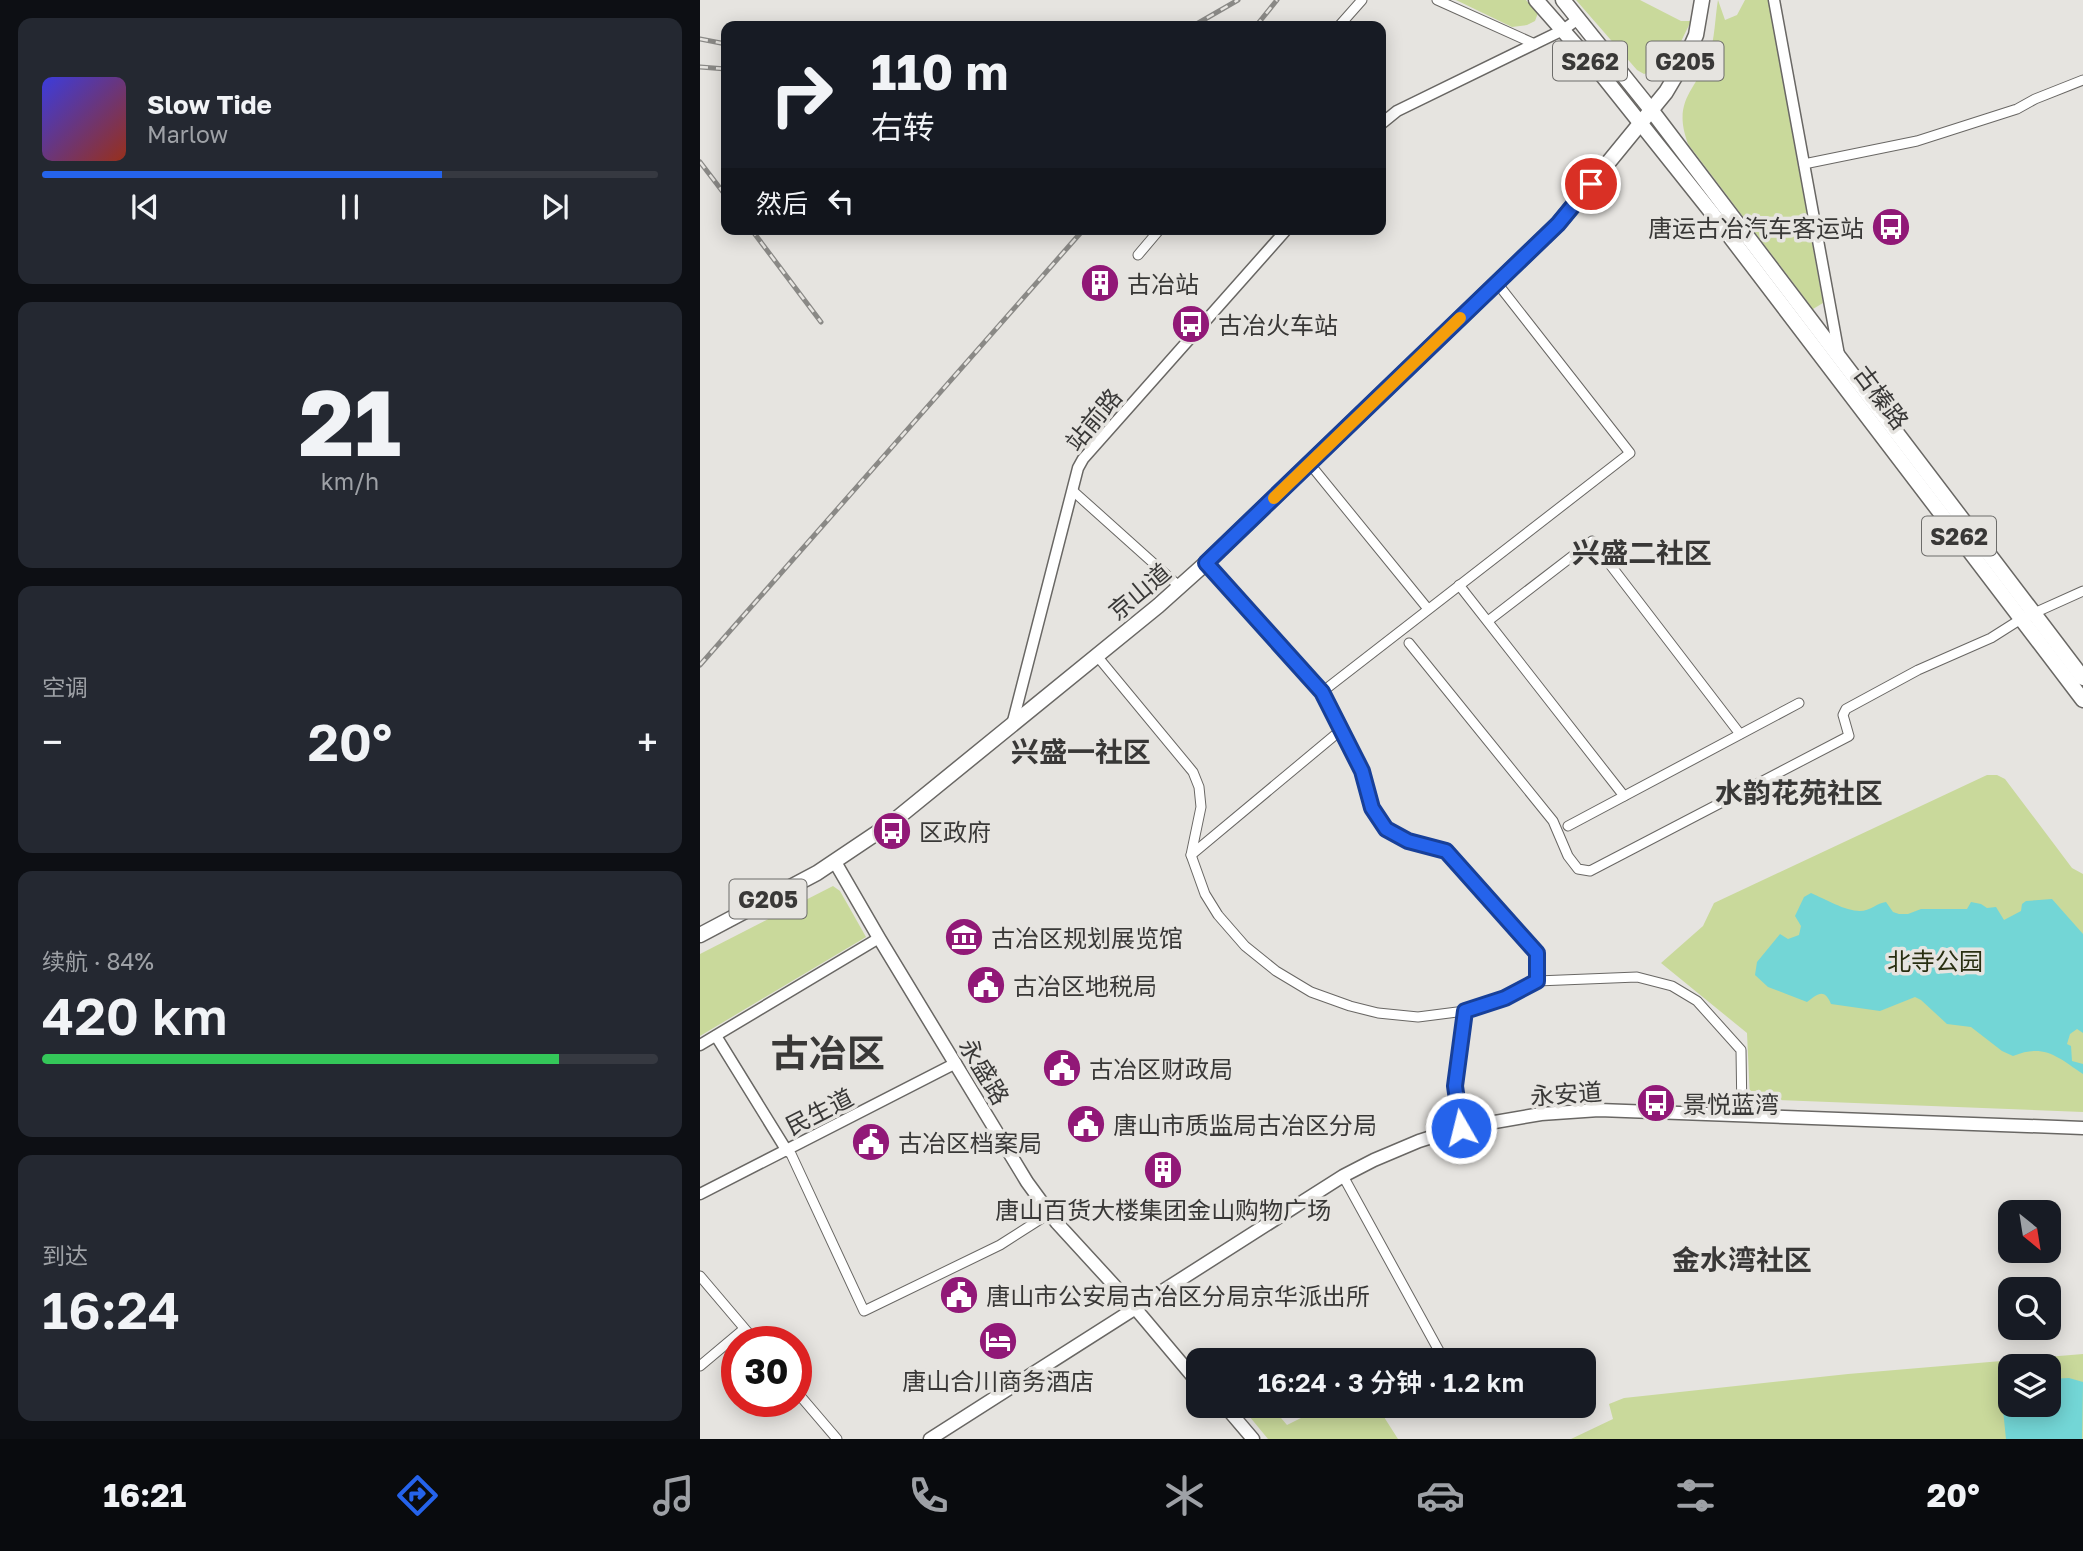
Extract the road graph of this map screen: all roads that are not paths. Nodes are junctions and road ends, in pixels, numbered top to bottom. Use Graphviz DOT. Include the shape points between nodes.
graph roads {
  1 [pos="1362,0"];
  2 [pos="1437,0"];
  3 [pos="1536,0"];
  4 [pos="1563,0"];
  5 [pos="1702,3"];
  6 [pos="1778,3"];
  7 [pos="1578,19"];
  8 [pos="1343,21"];
  9 [pos="1563,30"];
  10 [pos="1535,44"];
  11 [pos="2083,80"];
  12 [pos="1652,111"];
  13 [pos="1386,120"];
  14 [pos="1641,125"];
  15 [pos="1804,164"];
  16 [pos="1155,235"];
  17 [pos="1282,235"];
  18 [pos="1138,255"];
  19 [pos="1497,283"];
  20 [pos="1839,356"];
  21 [pos="1834,372"];
  22 [pos="1309,464"];
  23 [pos="1073,491"];
  24 [pos="1206,563"];
  25 [pos="1459,585"];
  26 [pos="1180,587"];
  27 [pos="2083,591"];
  28 [pos="1428,609"];
  29 [pos="2028,616"];
  30 [pos="1488,621"];
  31 [pos="1409,643"];
  32 [pos="1097,656"];
  33 [pos="2083,678"];
  34 [pos="1322,692"];
  35 [pos="2083,700"];
  36 [pos="1800,703"];
  37 [pos="1012,725"];
  38 [pos="1341,730"];
  39 [pos="1740,734"];
  40 [pos="1624,796"];
  41 [pos="1568,826"];
  42 [pos="1191,856"];
  43 [pos="838,859"];
  44 [pos="700,935"];
  45 [pos="879,938"];
  46 [pos="1537,981"];
  47 [pos="1465,1011"];
  48 [pos="716,1036"];
  49 [pos="700,1045"];
  50 [pos="957,1063"];
  51 [pos="1742,1116"];
  52 [pos="1461,1128"];
  53 [pos="2083,1128"];
  54 [pos="787,1152"];
  55 [pos="1343,1176"];
  56 [pos="700,1194"];
  57 [pos="1050,1213"];
  58 [pos="700,1276"];
  59 [pos="1137,1306"];
  60 [pos="742,1326"];
  61 [pos="721,1348"];
  62 [pos="1437,1348"];
  63 [pos="1186,1361"];
  64 [pos="700,1366"];
  65 [pos="1186,1368"];
  66 [pos="812,1410"];
  67 [pos="1227,1418"];
  68 [pos="1235,1418"];
  69 [pos="836,1439"];
  70 [pos="930,1439"];
  71 [pos="1245,1439"];
  72 [pos="1252,1439"];
  1 -- 8 [label="street"];
  2 -- 10 [label="street"];
  3 -- 9 [label="main road, S262"];
  4 -- 7 [label="main road, S262"];
  5 -- 12 [label="main road, G205" via="1685,60"];
  6 -- 15 [label="street"];
  7 -- 9 [label="street"];
  7 -- 12 [label="main road, S262"];
  9 -- 10 [label="street"];
  9 -- 14 [label="main road, S262"];
  10 -- 13 [label="street"];
  11 -- 15 [label="street" via="2017,109 1917,141"];
  12 -- 14 [label="main road, G205"];
  12 -- 20 [label="main road, 古榛路 / S262"];
  14 -- 19 [label="main road, 京山道 / G205" via="1558,224"];
  14 -- 21 [label="main road, 古榛路 / S262"];
  15 -- 20 [label="street"];
  16 -- 18 [label="street"];
  17 -- 23 [label="street, 站前路" via="1083,459"];
  19 -- 22 [label="main road, 京山道 / G205"];
  19 -- 25 [label="street" via="1630,453"];
  20 -- 21 [label="street"];
  20 -- 29 [label="main road, 古榛路 / S262"];
  21 -- 29 [label="main road, 古榛路 / S262"];
  22 -- 24 [label="main road, 京山道 / G205"];
  22 -- 28 [label="street"];
  23 -- 26 [label="street"];
  23 -- 37 [label="street, 站前路"];
  24 -- 26 [label="main road, 京山道 / G205"];
  24 -- 34 [label="street"];
  25 -- 28 [label="street"];
  25 -- 30 [label="street"];
  26 -- 32 [label="main road, 京山道 / G205"];
  27 -- 29 [label="street"];
  28 -- 34 [label="street"];
  29 -- 31 [label="street" via="1846,709 1843,715 1849,736 1590,871 1578,869 1553,821"];
  29 -- 33 [label="main road, 古榛路 / S262"];
  29 -- 35 [label="main road, 古榛路 / S262"];
  30 -- 39 [label="street" via="1592,541"];
  30 -- 40 [label="street"];
  32 -- 37 [label="main road, 京山道 / G205"];
  32 -- 42 [label="street" via="1193,772 1201,807"];
  34 -- 38 [label="street"];
  36 -- 39 [label="street"];
  37 -- 43 [label="main road, 京山道 / G205" via="890,824"];
  38 -- 42 [label="street"];
  38 -- 46 [label="street" via="1362,771 1372,808 1386,829 1408,841 1446,851 1537,953"];
  39 -- 40 [label="street"];
  40 -- 41 [label="street"];
  42 -- 47 [label="street" via="1205,894 1245,946 1311,992 1378,1013 1418,1017"];
  43 -- 44 [label="main road, 京山道 / G205"];
  43 -- 45 [label="main road, 永盛路"];
  43 -- 59 [label="main road, 永盛路" via="1030,1175"];
  45 -- 48 [label="street"];
  45 -- 50 [label="main road, 永盛路"];
  46 -- 47 [label="street"];
  46 -- 51 [label="street" via="1637,977 1672,986 1697,1001 1741,1050"];
  47 -- 52 [label="street" via="1455,1086"];
  48 -- 49 [label="street"];
  48 -- 54 [label="street"];
  50 -- 54 [label="street, 民生道"];
  50 -- 57 [label="main road, 永盛路"];
  51 -- 52 [label="main road, 永安道" via="1599,1110 1541,1114"];
  51 -- 53 [label="main road, 永安道"];
  52 -- 55 [label="main road, 永安道" via="1419,1141"];
  54 -- 56 [label="street, 民生道"];
  54 -- 57 [label="street" via="864,1311 1000,1245"];
  55 -- 59 [label="main road, 永安道"];
  55 -- 62 [label="street"];
  57 -- 59 [label="main road, 永盛路"];
  58 -- 60 [label="street"];
  59 -- 63 [label="main road, 永盛路"];
  59 -- 65 [label="main road, 永盛路"];
  59 -- 70 [label="main road, 永安道"];
  61 -- 64 [label="street"];
  66 -- 69 [label="street"];
  67 -- 71 [label="main road"];
  68 -- 72 [label="main road"];
}
